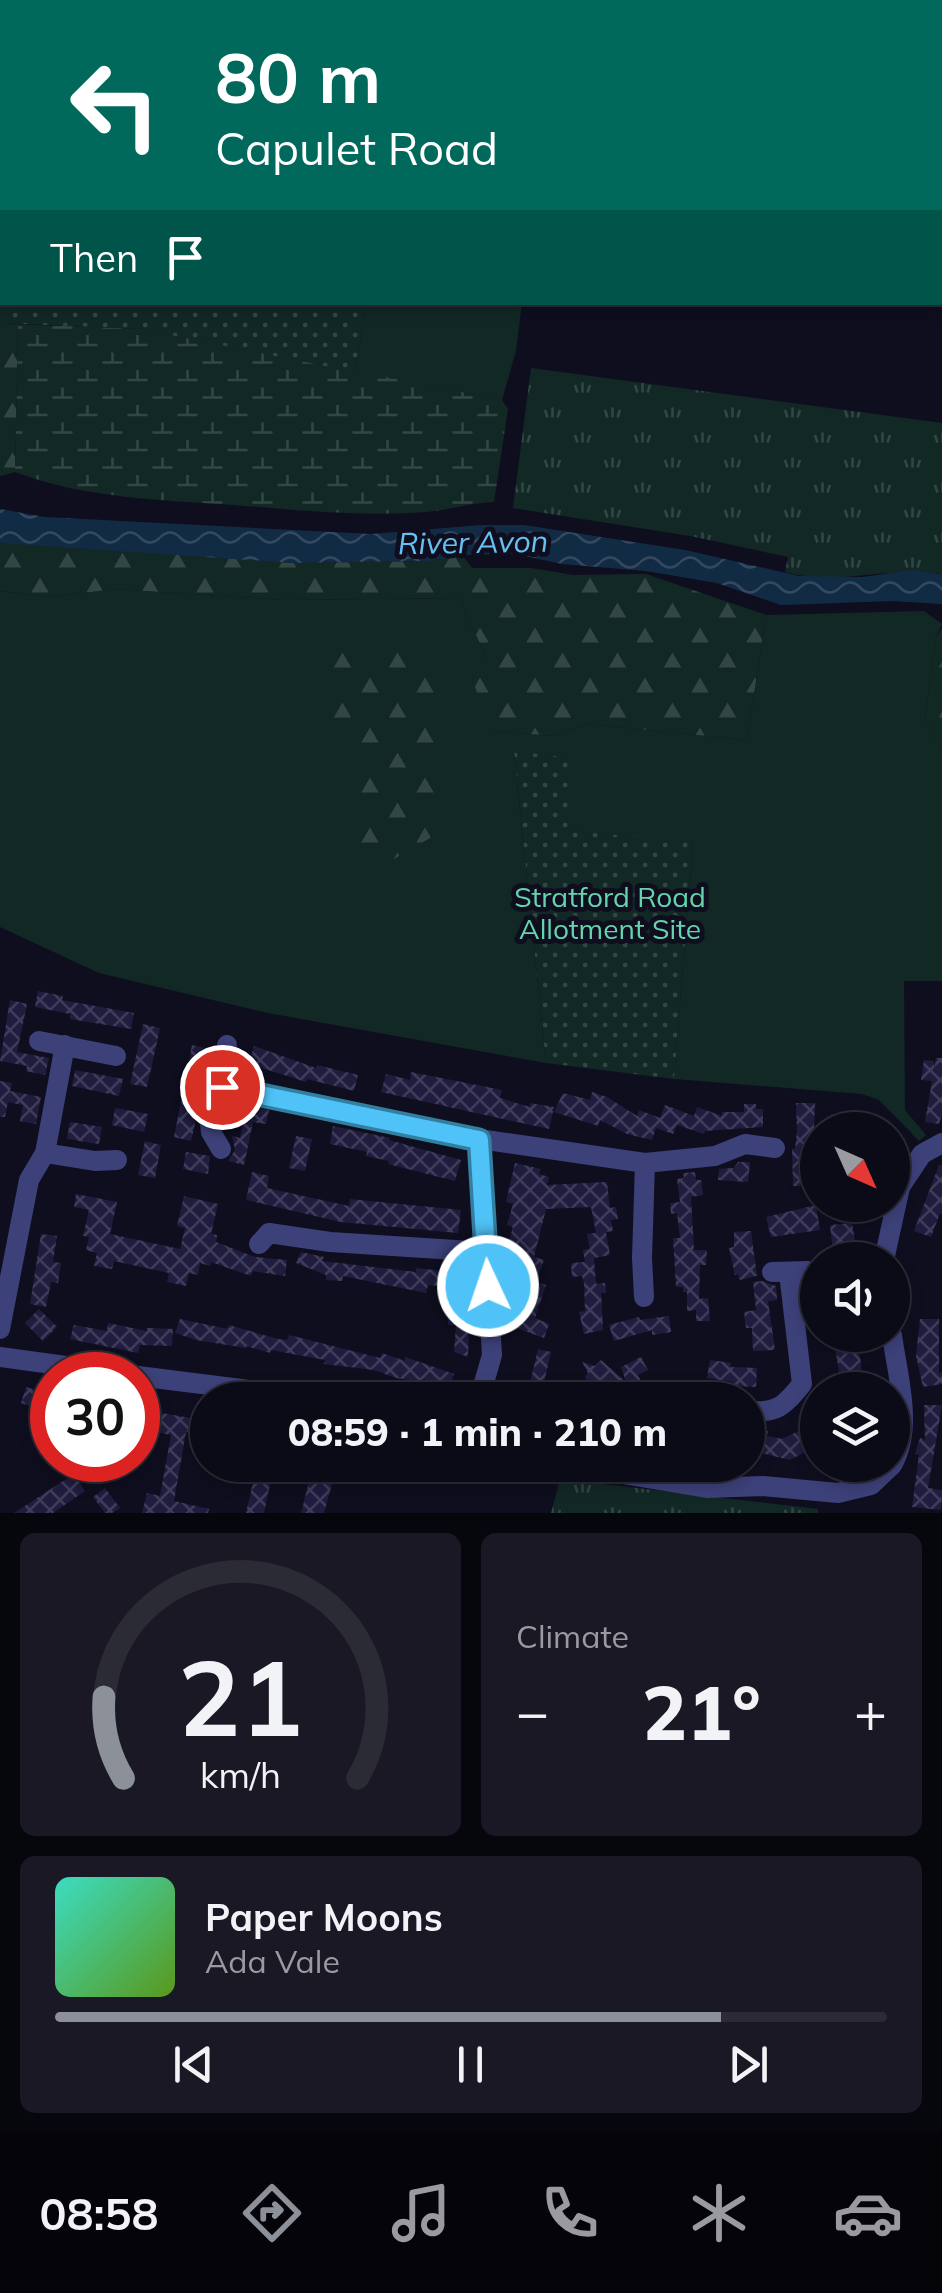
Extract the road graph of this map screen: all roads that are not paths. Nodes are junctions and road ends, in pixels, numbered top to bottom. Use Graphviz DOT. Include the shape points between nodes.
graph roads {
  1 [pos="40,1040"];
  2 [pos="65,1045"];
  3 [pos="228,1045"];
  4 [pos="116,1056"];
  5 [pos="222,1087"];
  6 [pos="479,1140"];
  7 [pos="942,1143"];
  8 [pos="776,1148"];
  9 [pos="221,1149"];
  10 [pos="44,1153"];
  11 [pos="117,1160"];
  12 [pos="645,1164"];
  13 [pos="888,1242"];
  14 [pos="259,1244"];
  15 [pos="486,1252"];
  16 [pos="790,1272"];
  17 [pos="644,1298"];
  18 [pos="0,1329"];
  19 [pos="0,1357"];
  20 [pos="30,1361"];
  21 [pos="160,1378"];
  22 [pos="190,1382"];
  23 [pos="484,1382"];
  24 [pos="765,1411"];
  25 [pos="681,1482"];
  26 [pos="874,1482"];
  1 -- 2 [label="street"];
  2 -- 4 [label="street"];
  2 -- 10 [label="street"];
  3 -- 5 [label="street"];
  5 -- 6 [label="street"];
  5 -- 9 [label="street" via="208,1106"];
  6 -- 12 [label="street"];
  6 -- 15 [label="street"];
  7 -- 13 [label="street" via="922,1154 900,1187"];
  8 -- 12 [label="street" via="746,1144 715,1156"];
  10 -- 11 [label="street"];
  10 -- 18 [label="street" via="29,1180"];
  12 -- 17 [label="street"];
  14 -- 15 [label="street" via="269,1233"];
  15 -- 23 [label="street" via="492,1355"];
  16 -- 24 [label="street" via="802,1384 784,1407"];
  19 -- 20 [label="street"];
  21 -- 22 [label="street"];
  25 -- 26 [label="street" via="838,1493"];
}
